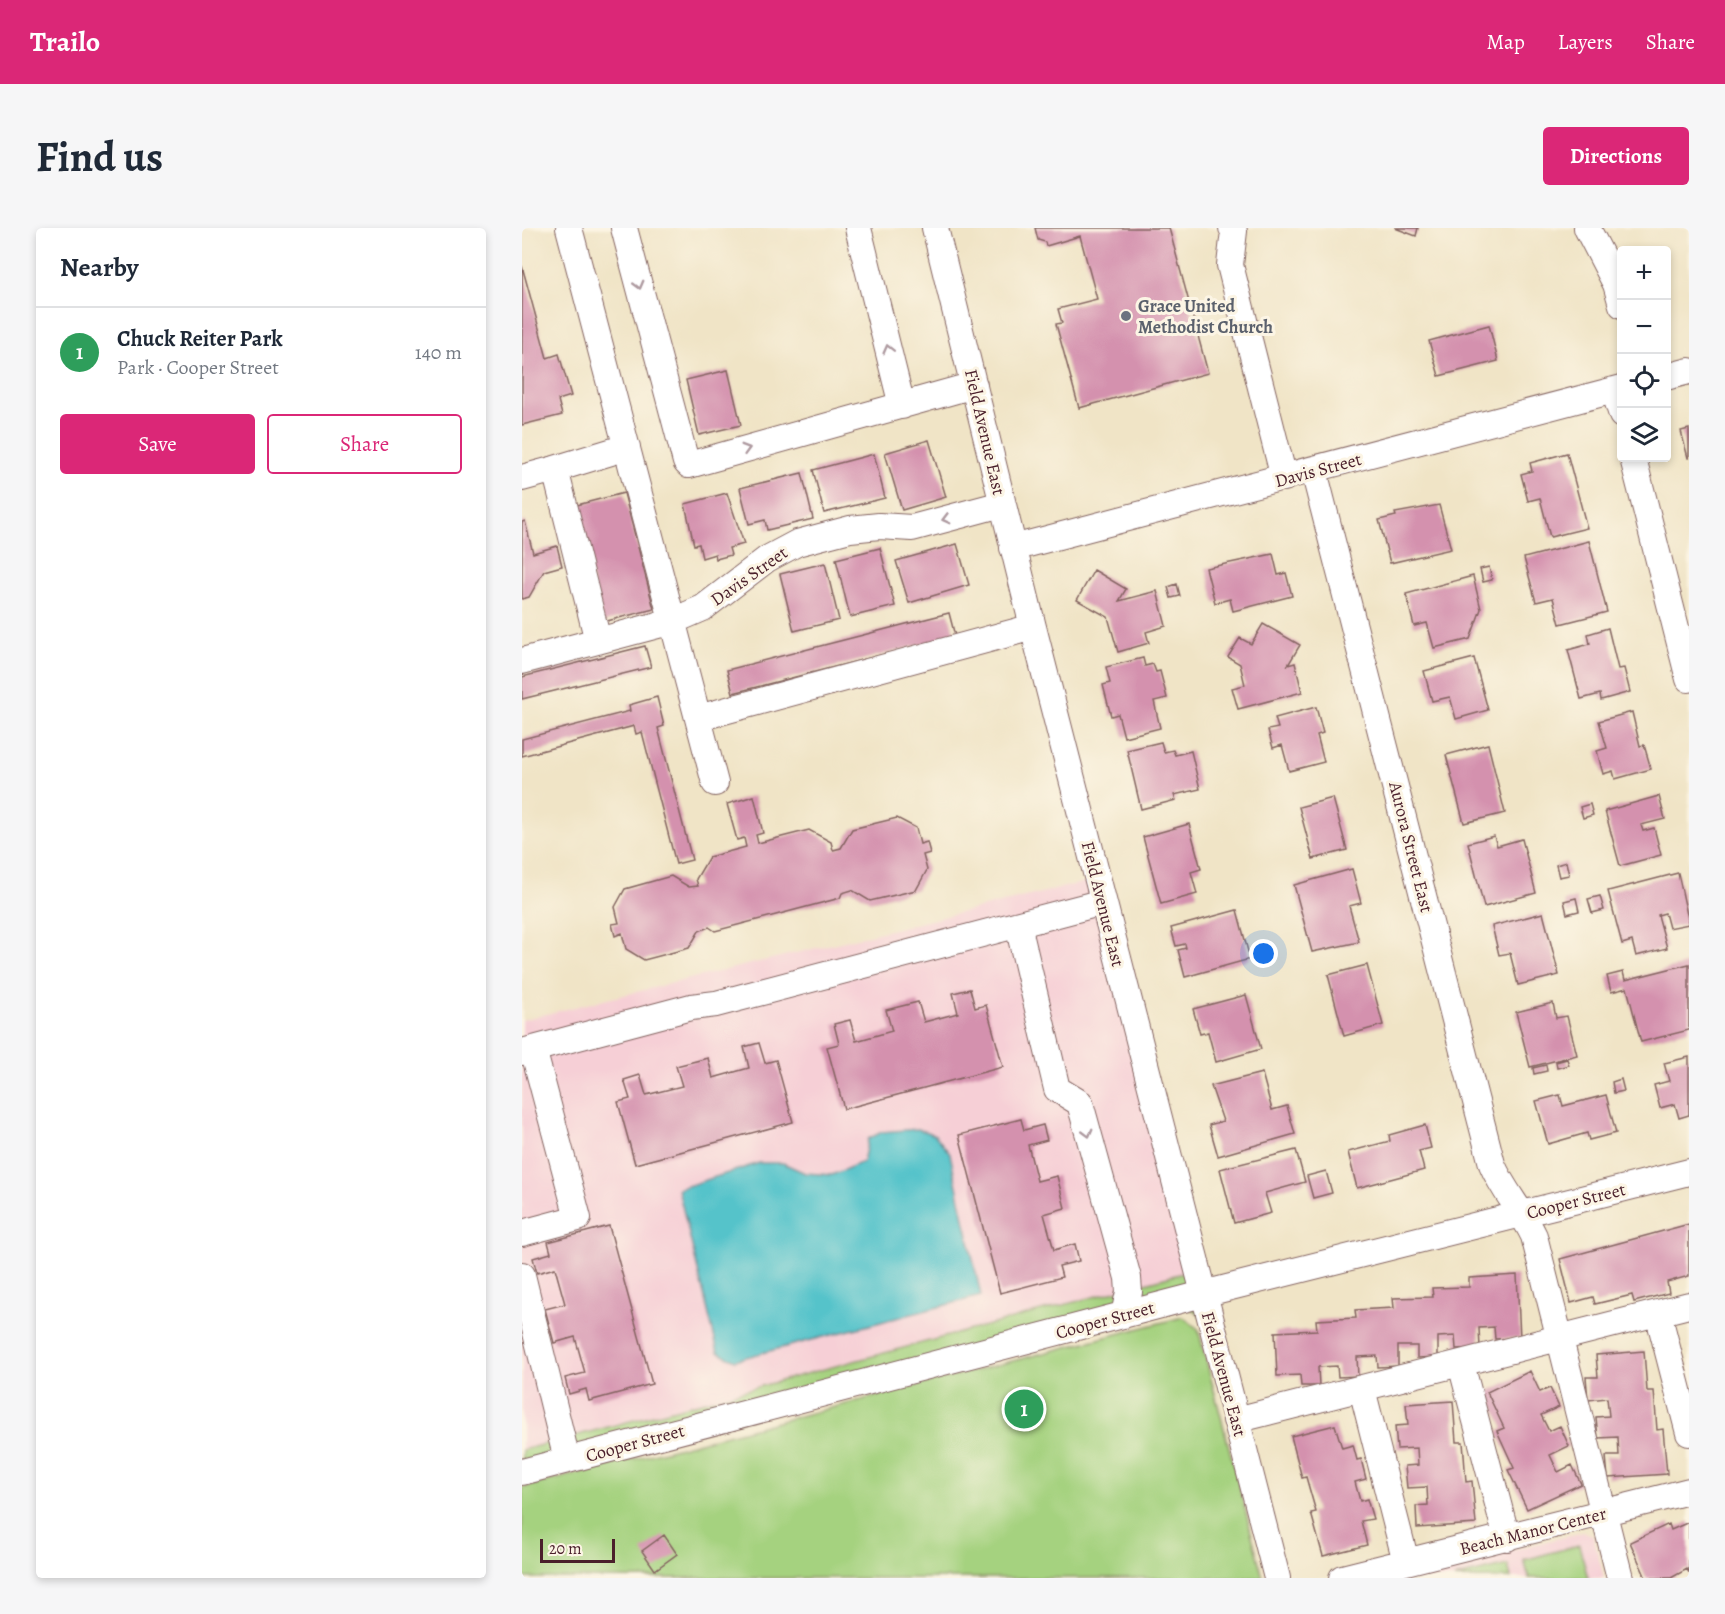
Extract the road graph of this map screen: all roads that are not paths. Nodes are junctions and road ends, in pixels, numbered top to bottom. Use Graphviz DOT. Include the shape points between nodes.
graph roads {
  1 [pos="569,228"];
  2 [pos="624,228"];
  3 [pos="858,228"];
  4 [pos="935,228"];
  5 [pos="1232,228"];
  6 [pos="1587,228"];
  7 [pos="1621,300"];
  8 [pos="1689,371"];
  9 [pos="1671,375"];
  10 [pos="974,385"];
  11 [pos="1617,389"];
  12 [pos="902,406"];
  13 [pos="627,447"];
  14 [pos="1634,462"];
  15 [pos="555,469"];
  16 [pos="1314,471"];
  17 [pos="522,478"];
  18 [pos="1284,478"];
  19 [pos="1002,504"];
  20 [pos="1013,548"];
  21 [pos="673,621"];
  22 [pos="1033,627"];
  23 [pos="598,641"];
  24 [pos="522,661"];
  25 [pos="1689,679"];
  26 [pos="698,718"];
  27 [pos="715,783"];
  28 [pos="1103,902"];
  29 [pos="1018,925"];
  30 [pos="527,1050"];
  31 [pos="1689,1172"];
  32 [pos="1524,1214"];
  33 [pos="522,1233"];
  34 [pos="522,1275"];
  35 [pos="1203,1294"];
  36 [pos="1689,1305"];
  37 [pos="1658,1313"];
  38 [pos="1124,1315"];
  39 [pos="1560,1338"];
  40 [pos="1461,1364"];
  41 [pos="1362,1389"];
  42 [pos="1236,1420"];
  43 [pos="1689,1433"];
  44 [pos="567,1460"];
  45 [pos="522,1472"];
  46 [pos="1689,1491"];
  47 [pos="1604,1513"];
  48 [pos="1507,1538"];
  49 [pos="1406,1562"];
  50 [pos="1277,1578"];
  51 [pos="1342,1578"];
  52 [pos="1620,1578"];
  1 -- 13 [label="street"];
  2 -- 12 [label="street, one-way" via="686,462 693,464"];
  12 -- 3 [label="street, one-way"];
  4 -- 10 [label="street, Field Avenue East"];
  5 -- 18 [label="street" via="1230,265"];
  6 -- 7 [label="street"];
  8 -- 9 [label="street"];
  10 -- 12 [label="street"];
  10 -- 19 [label="street, Field Avenue East"];
  11 -- 16 [label="street, Davis Street"];
  13 -- 15 [label="street"];
  13 -- 21 [label="street"];
  14 -- 25 [label="street"];
  15 -- 17 [label="street"];
  15 -- 23 [label="street"];
  16 -- 18 [label="street, Davis Street"];
  16 -- 32 [label="street, Aurora Street East" via="1492,1164 1502,1188"];
  18 -- 20 [label="street, Davis Street"];
  19 -- 20 [label="street, Field Avenue East"];
  19 -- 21 [label="street, Davis Street, one-way" via="912,528 850,529 797,543 767,559 703,608"];
  20 -- 22 [label="street, Field Avenue East"];
  21 -- 23 [label="street, Davis Street"];
  21 -- 26 [label="street"];
  22 -- 26 [label="street"];
  22 -- 28 [label="street, Field Avenue East"];
  23 -- 24 [label="street, Davis Street"];
  26 -- 27 [label="street"];
  28 -- 29 [label="street"];
  28 -- 35 [label="street, Field Avenue East"];
  29 -- 30 [label="street"];
  29 -- 38 [label="street, one-way" via="1057,1089 1080,1103 1128,1278"];
  30 -- 33 [label="street" via="578,1218"];
  31 -- 32 [label="street, Cooper Street"];
  32 -- 35 [label="street, Cooper Street"];
  32 -- 39 [label="street, Aurora Street East"];
  34 -- 44 [label="street"];
  35 -- 38 [label="street, Cooper Street"];
  35 -- 42 [label="street, Field Avenue East"];
  36 -- 37 [label="street"];
  37 -- 39 [label="street"];
  37 -- 43 [label="street"];
  38 -- 44 [label="street, Cooper Street"];
  39 -- 40 [label="street"];
  39 -- 47 [label="street, Aurora Street East"];
  40 -- 41 [label="street"];
  40 -- 48 [label="street"];
  41 -- 42 [label="street"];
  41 -- 49 [label="street"];
  42 -- 50 [label="street, Field Avenue East"];
  44 -- 45 [label="street, Cooper Street"];
  46 -- 47 [label="street, Beach Manor Center"];
  47 -- 48 [label="street, Beach Manor Center"];
  47 -- 52 [label="street, Aurora Street East"];
  48 -- 49 [label="street, Beach Manor Center"];
  49 -- 51 [label="street, Beach Manor Center"];
}
